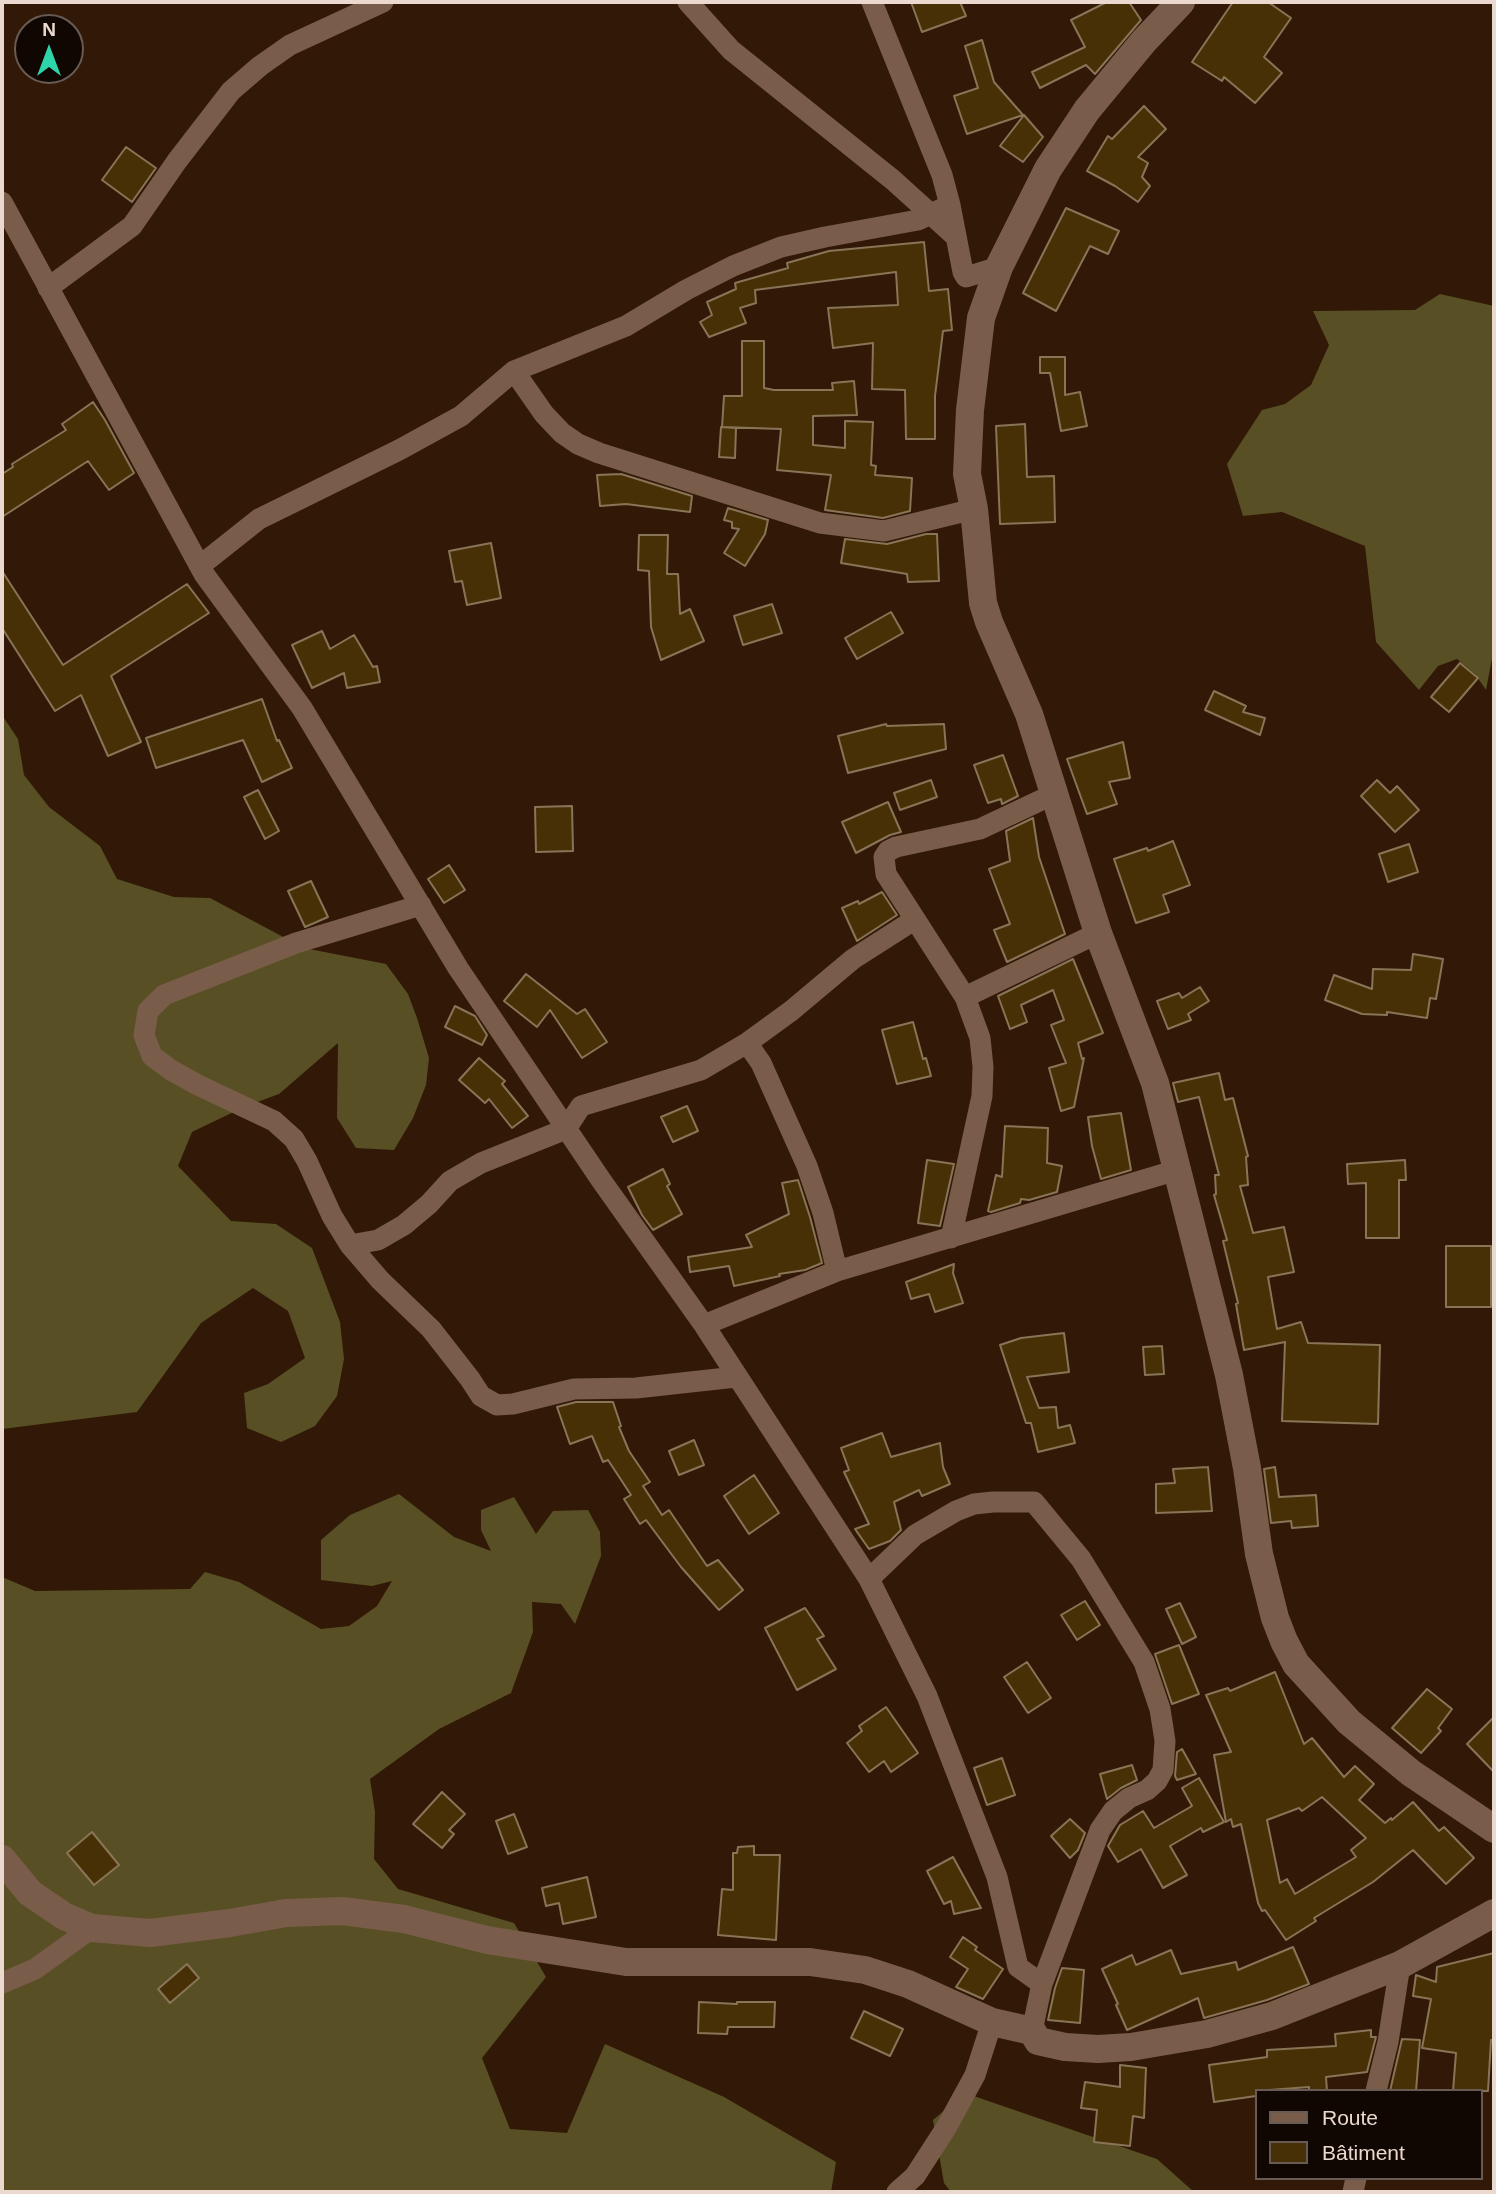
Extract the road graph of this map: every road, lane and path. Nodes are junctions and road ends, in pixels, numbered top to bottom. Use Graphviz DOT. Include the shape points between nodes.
graph roads {
  1 [pos="383,2"];
  2 [pos="688,2"];
  3 [pos="872,2"];
  4 [pos="1181,2"];
  5 [pos="2,202"];
  6 [pos="950,205"];
  7 [pos="931,216"];
  8 [pos="955,236"];
  9 [pos="999,267"];
  10 [pos="48,288"];
  11 [pos="514,371"];
  12 [pos="974,509"];
  13 [pos="201,565"];
  14 [pos="1054,794"];
  15 [pos="421,905"];
  16 [pos="914,920"];
  17 [pos="1098,933"];
  18 [pos="965,997"];
  19 [pos="747,1042"];
  20 [pos="566,1129"];
  21 [pos="1177,1170"];
  22 [pos="951,1238"];
  23 [pos="351,1245"];
  24 [pos="837,1271"];
  25 [pos="704,1325"];
  26 [pos="736,1377"];
  27 [pos="869,1579"];
  28 [pos="1494,1829"];
  29 [pos="2,1859"];
  30 [pos="1494,1913"];
  31 [pos="92,1928"];
  32 [pos="1400,1965"];
  33 [pos="2,1983"];
  34 [pos="1042,1984"];
  35 [pos="992,2022"];
  36 [pos="1032,2031"];
  37 [pos="1376,2089"];
  38 [pos="897,2192"];
  1 -- 10 [label="street" via="290,45 260,66 231,92 132,226"];
  2 -- 7 [label="street" via="731,50"];
  3 -- 6 [label="street"];
  4 -- 9 [label="street" via="1087,110 1048,169"];
  5 -- 10 [label="street"];
  6 -- 7 [label="street"];
  6 -- 8 [label="street"];
  7 -- 8 [label="street"];
  7 -- 11 [label="street" via="781,247 721,272 626,326"];
  8 -- 9 [label="street" via="966,277"];
  9 -- 12 [label="street" via="981,318 970,410 967,474"];
  10 -- 13 [label="street"];
  11 -- 12 [label="street" via="544,414 578,444 820,523 884,531"];
  11 -- 13 [label="street" via="461,416 259,519"];
  12 -- 14 [label="street" via="983,603 1028,714"];
  13 -- 15 [label="street" via="302,708"];
  14 -- 16 [label="street" via="980,829 888,851 886,874"];
  14 -- 17 [label="street"];
  15 -- 20 [label="street"];
  15 -- 23 [label="street" via="296,943 164,995 148,1011 144,1035 152,1056 198,1085 274,1121 294,1139"];
  16 -- 18 [label="street"];
  16 -- 19 [label="street" via="853,959"];
  17 -- 18 [label="street"];
  17 -- 21 [label="street" via="1155,1083"];
  18 -- 22 [label="street" via="980,1038 982,1096"];
  19 -- 20 [label="street" via="701,1070 581,1106"];
  19 -- 24 [label="street" via="807,1166"];
  20 -- 23 [label="street" via="481,1163 450,1181 404,1225 378,1240"];
  20 -- 25 [label="street"];
  21 -- 22 [label="street"];
  21 -- 28 [label="street" via="1230,1376 1259,1554 1284,1641 1296,1664 1349,1722 1410,1773"];
  22 -- 24 [label="street"];
  23 -- 26 [label="street" via="430,1329 481,1396 497,1405 574,1390"];
  24 -- 25 [label="street"];
  25 -- 26 [label="street"];
  26 -- 27 [label="street"];
  27 -- 34 [label="street" via="926,1696 997,1877 1018,1967"];
  27 -- 34 [label="street" via="915,1535 956,1511 984,1503 1034,1502 1081,1559 1144,1662 1160,1709 1163,1770 1147,1790 1112,1811 1100,1830"];
  29 -- 31 [label="street" via="30,1893"];
  30 -- 32 [label="street"];
  31 -- 33 [label="street" via="34,1969"];
  31 -- 35 [label="street" via="150,1933 286,1913 342,1911 626,1962 810,1962 865,1970"];
  32 -- 36 [label="street" via="1272,2015 1182,2039 1098,2049 1038,2041"];
  32 -- 37 [label="street"];
  34 -- 36 [label="street"];
  35 -- 36 [label="street"];
  35 -- 38 [label="street" via="975,2075 946,2128 915,2176"];
}
